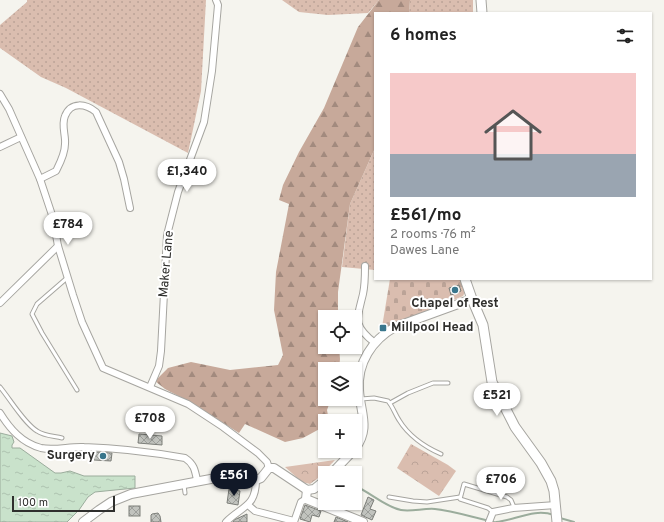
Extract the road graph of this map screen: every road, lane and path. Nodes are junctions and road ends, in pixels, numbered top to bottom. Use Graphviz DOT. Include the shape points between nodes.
graph roads {
  1 [pos="216,0"];
  2 [pos="481,0"];
  3 [pos="482,12"];
  4 [pos="0,94"];
  5 [pos="21,137"];
  6 [pos="0,147"];
  7 [pos="40,179"];
  8 [pos="130,208"];
  9 [pos="58,246"];
  10 [pos="365,266"];
  11 [pos="68,278"];
  12 [pos="465,280"];
  13 [pos="472,299"];
  14 [pos="0,303"];
  15 [pos="375,343"];
  16 [pos="362,365"];
  17 [pos="448,383"];
  18 [pos="0,387"];
  19 [pos="150,388"];
  20 [pos="77,390"];
  21 [pos="362,399"];
  22 [pos="390,403"];
  23 [pos="362,406"];
  24 [pos="0,413"];
  25 [pos="362,437"];
  26 [pos="62,438"];
  27 [pos="441,454"];
  28 [pos="346,458"];
  29 [pos="339,466"];
  30 [pos="269,468"];
  31 [pos="197,480"];
  32 [pos="256,480"];
  33 [pos="184,483"];
  34 [pos="318,486"];
  35 [pos="307,490"];
  36 [pos="185,493"];
  37 [pos="389,497"];
  38 [pos="460,497"];
  39 [pos="306,499"];
  40 [pos="248,506"];
  41 [pos="514,507"];
  42 [pos="556,515"];
  43 [pos="491,517"];
  44 [pos="294,521"];
  45 [pos="83,522"];
  46 [pos="226,522"];
  47 [pos="363,522"];
  1 -- 19 [label="street, Maker Lane" via="218,5 212,71 204,122 178,192 167,235 161,351 159,366"];
  2 -- 3 [label="main road"];
  4 -- 5 [label="street"];
  5 -- 6 [label="street"];
  5 -- 7 [label="street"];
  7 -- 8 [label="street" via="56,172 62,158 65,145 64,116 74,106 90,107 96,112 119,162"];
  7 -- 9 [label="street" via="53,218"];
  9 -- 11 [label="street"];
  9 -- 14 [label="street"];
  10 -- 15 [label="street" via="364,292 357,319 359,327"];
  11 -- 19 [label="street" via="82,322 103,368"];
  11 -- 20 [label="lane" via="37,304 32,314"];
  12 -- 13 [label="main road"];
  13 -- 15 [label="street" via="395,327 385,332"];
  13 -- 42 [label="main road" via="483,325 492,382 515,427 541,463 550,481 554,491"];
  15 -- 16 [label="street"];
  17 -- 22 [label="lane" via="433,384"];
  18 -- 26 [label="lane" via="37,431"];
  19 -- 30 [label="street" via="188,404 223,427 263,457"];
  21 -- 22 [label="lane" via="384,399"];
  22 -- 27 [label="lane" via="404,427 427,447"];
  23 -- 25 [label="street" via="364,417"];
  24 -- 31 [label="street" via="18,436 41,448 128,450 185,458 195,468"];
  28 -- 29 [label="street"];
  30 -- 32 [label="street"];
  30 -- 35 [label="street" via="274,468"];
  31 -- 32 [label="street"];
  31 -- 33 [label="street"];
  32 -- 40 [label="street" via="256,490"];
  33 -- 36 [label="lane"];
  33 -- 45 [label="street" via="131,494 112,502"];
  34 -- 35 [label="street"];
  35 -- 39 [label="street"];
  37 -- 38 [label="lane" via="426,502"];
  38 -- 41 [label="lane" via="465,484 507,497"];
  38 -- 43 [label="lane" via="488,508"];
  39 -- 44 [label="street" via="301,502"];
  39 -- 47 [label="street"];
  40 -- 44 [label="street" via="255,511"];
  40 -- 46 [label="street"];
  41 -- 42 [label="street"];
  41 -- 43 [label="street"];
}
